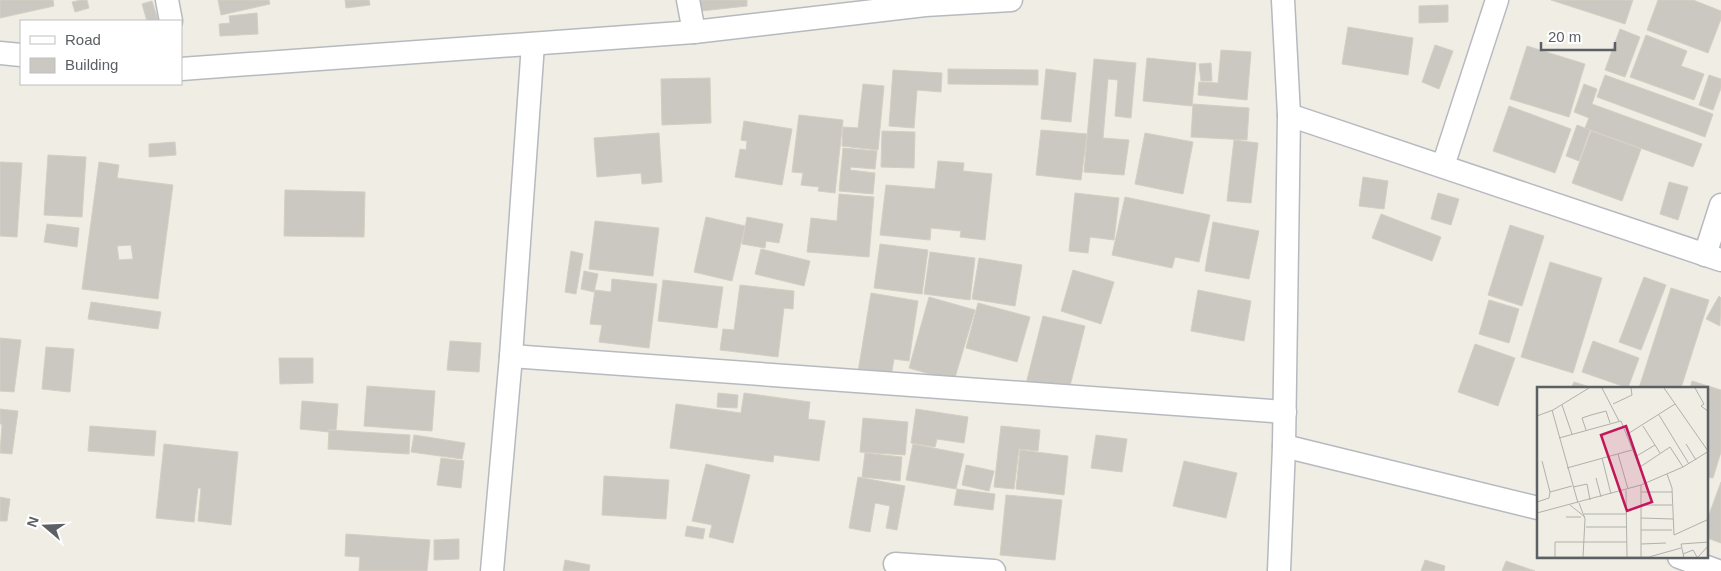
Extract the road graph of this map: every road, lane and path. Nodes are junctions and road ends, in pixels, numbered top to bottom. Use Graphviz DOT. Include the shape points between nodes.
graph roads {
  1 [pos="167,0"];
  2 [pos="688,0"];
  3 [pos="1011,0"];
  4 [pos="1283,0"];
  5 [pos="1497,0"];
  6 [pos="924,2"];
  7 [pos="171,20"];
  8 [pos="694,32"];
  9 [pos="533,44"];
  10 [pos="0,53"];
  11 [pos="20,55"];
  12 [pos="182,69"];
  13 [pos="1289,114"];
  14 [pos="1443,166"];
  15 [pos="1721,205"];
  16 [pos="1713,257"];
  17 [pos="511,356"];
  18 [pos="1285,412"];
  19 [pos="1284,446"];
  20 [pos="1537,508"];
  21 [pos="1682,558"];
  22 [pos="895,564"];
  23 [pos="492,571"];
  24 [pos="994,571"];
  25 [pos="1279,571"];
  26 [pos="1718,571"];
  1 -- 7 [label="street"];
  2 -- 8 [label="street"];
  3 -- 6 [label="street"];
  4 -- 13 [label="street"];
  5 -- 14 [label="street"];
  6 -- 8 [label="street"];
  8 -- 9 [label="street"];
  9 -- 12 [label="street"];
  9 -- 17 [label="street"];
  10 -- 11 [label="street"];
  13 -- 14 [label="street"];
  13 -- 18 [label="street"];
  14 -- 16 [label="street"];
  15 -- 16 [label="street"];
  17 -- 18 [label="street"];
  17 -- 23 [label="street"];
  18 -- 19 [label="street"];
  19 -- 20 [label="street"];
  19 -- 25 [label="street"];
  21 -- 26 [label="street"];
  22 -- 24 [label="street"];
}
